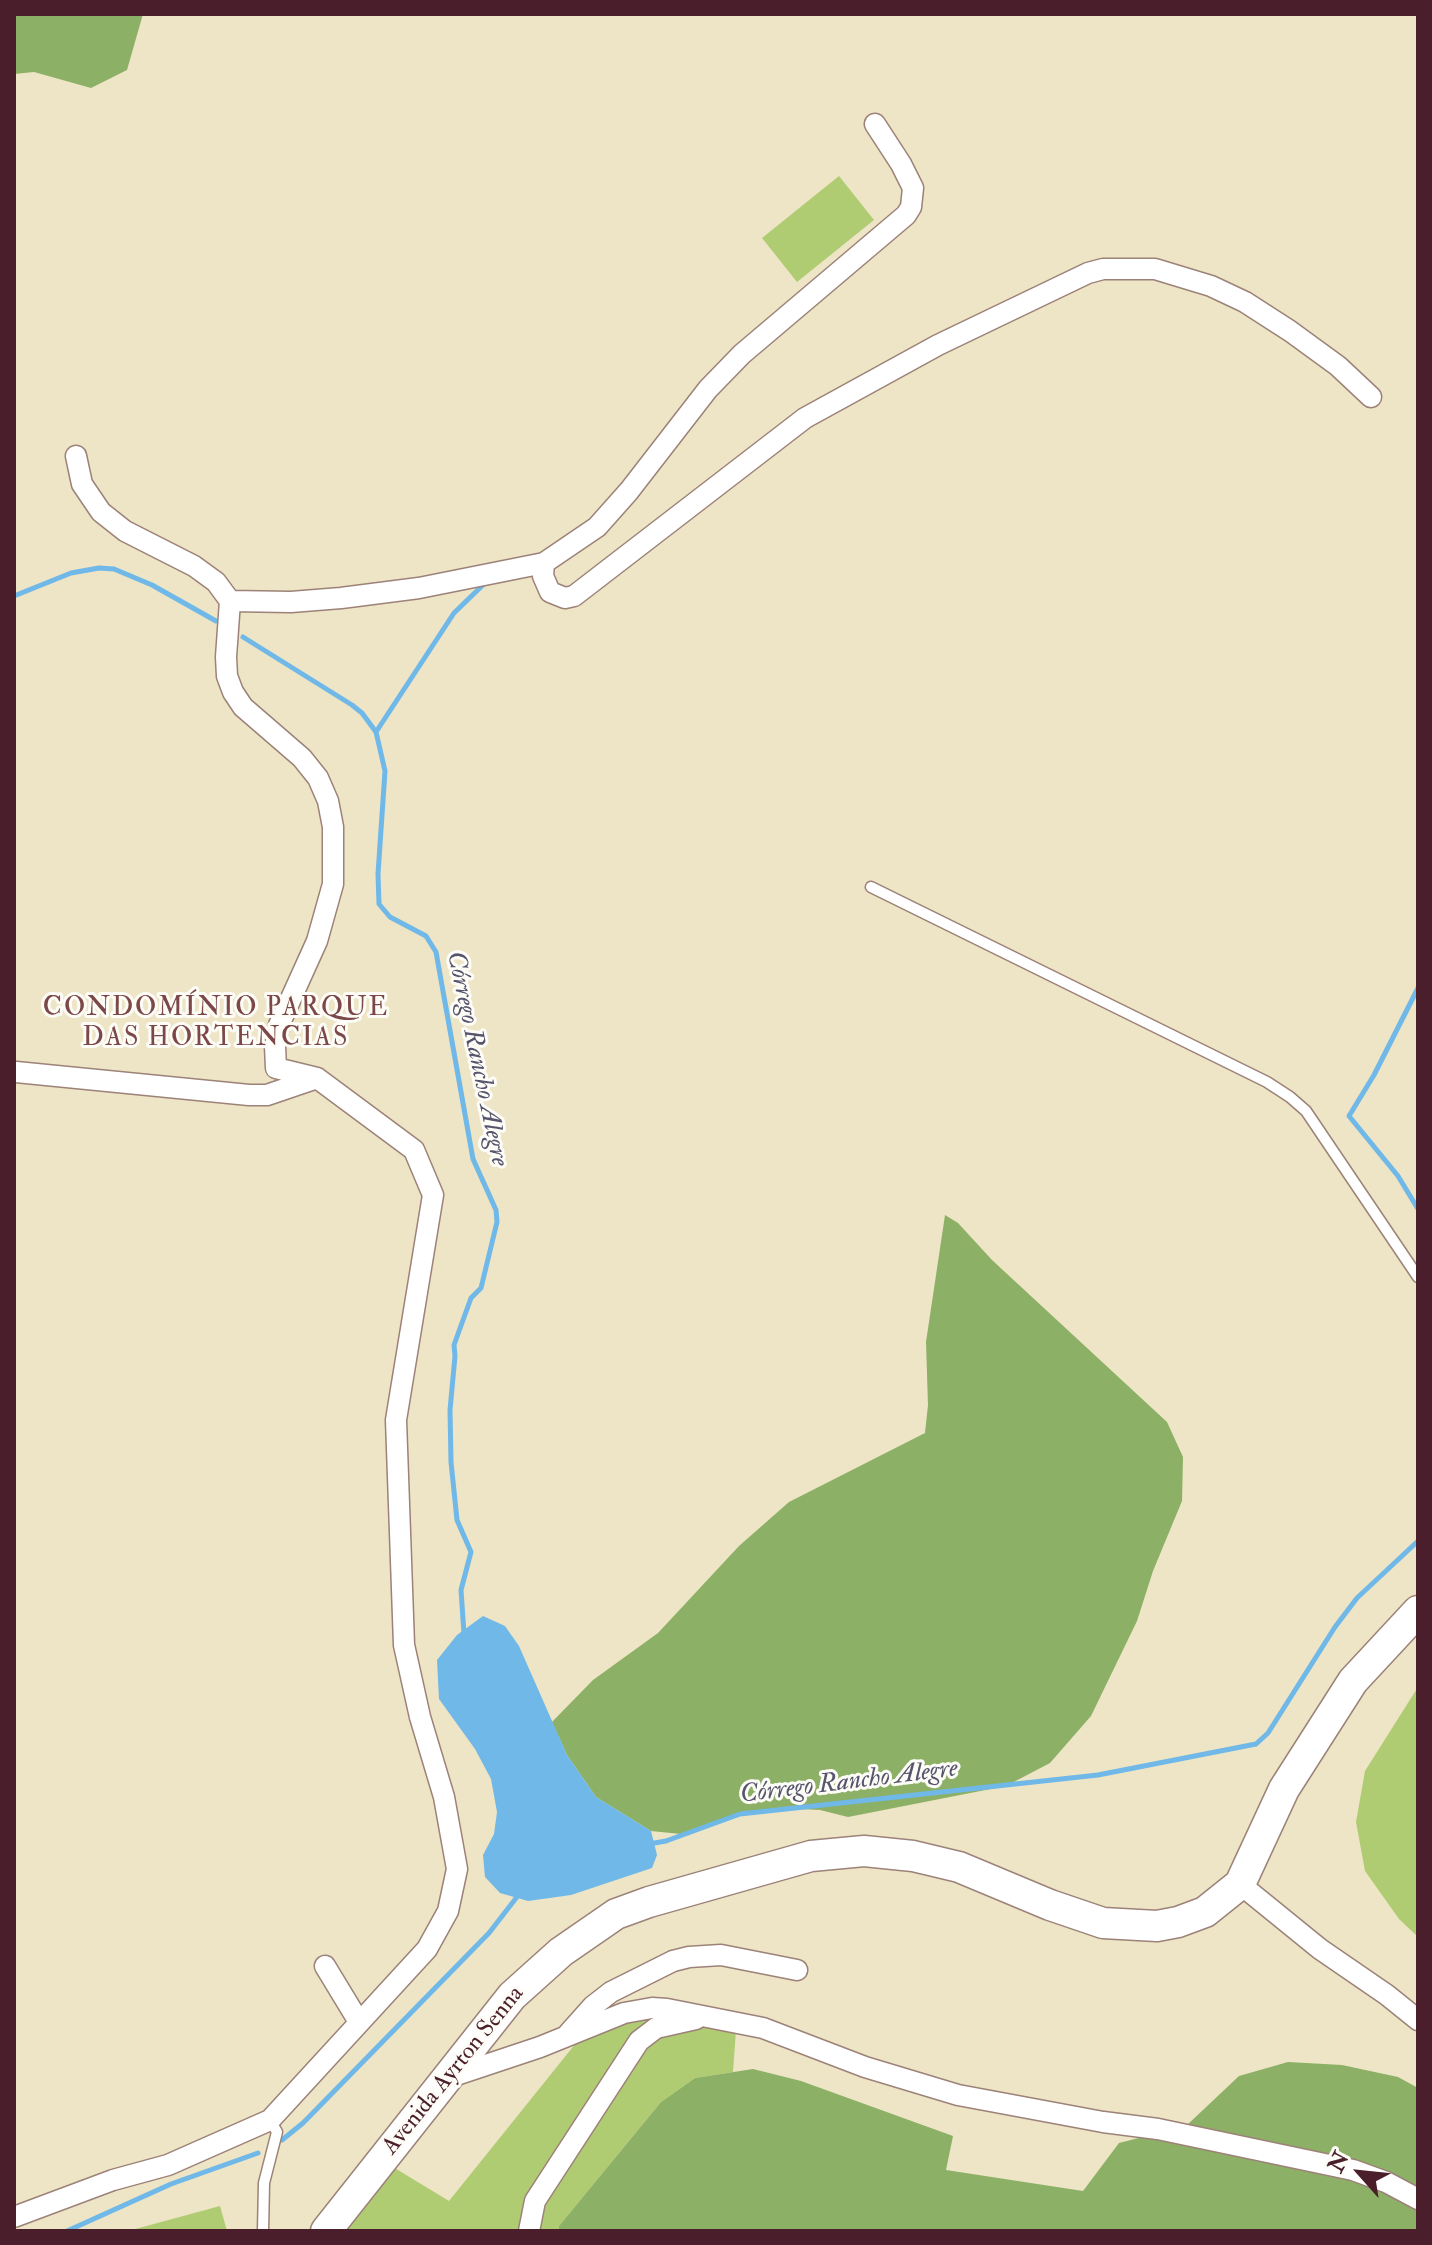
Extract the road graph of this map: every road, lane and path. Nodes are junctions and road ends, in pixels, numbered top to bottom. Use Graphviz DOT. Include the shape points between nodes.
graph roads {
  1 [pos="875,124"];
  2 [pos="1371,397"];
  3 [pos="76,456"];
  4 [pos="544,563"];
  5 [pos="230,601"];
  6 [pos="871,887"];
  7 [pos="16,1072"];
  8 [pos="317,1078"];
  9 [pos="1418,1277"];
  10 [pos="1418,1611"];
  11 [pos="1240,1884"];
  12 [pos="325,1966"];
  13 [pos="797,1970"];
  14 [pos="705,2018"];
  15 [pos="1418,2020"];
  16 [pos="359,2022"];
  17 [pos="567,2036"];
  18 [pos="450,2077"];
  19 [pos="270,2120"];
  20 [pos="1418,2199"];
  21 [pos="14,2217"];
  22 [pos="263,2231"];
  23 [pos="326,2231"];
  24 [pos="529,2231"];
  1 -- 4 [label="street" via="913,188 906,215 742,354 610,514"];
  2 -- 4 [label="street" via="1290,331 1223,291 1155,269 1103,269 938,345 805,418 574,596 550,592"];
  3 -- 5 [label="street" via="82,484 101,512 125,531 194,566"];
  4 -- 5 [label="street" via="384,594"];
  5 -- 8 [label="street" via="227,676 233,692 318,778 333,827 333,884 326,914 275,1046 276,1068"];
  6 -- 9 [label="lane" via="1290,1097 1306,1111"];
  7 -- 8 [label="street" via="249,1095 267,1095"];
  8 -- 16 [label="street" via="414,1150 433,1195 396,1420 404,1645 457,1869 448,1911 427,1949"];
  10 -- 11 [label="street, Avenida Ayrton Senna" via="1353,1681 1308,1748"];
  11 -- 15 [label="street"];
  11 -- 18 [label="street, Avenida Ayrton Senna" via="1205,1912 1178,1922 1103,1923 959,1867 913,1856 864,1851 811,1856 616,1914 536,1972"];
  12 -- 16 [label="street"];
  13 -- 17 [label="street" via="721,1955 673,1961 611,1992"];
  14 -- 17 [label="street" via="667,2009 636,2010"];
  14 -- 20 [label="street" via="763,2028 958,2095 1353,2170"];
  14 -- 24 [label="street" via="656,2028 639,2041 535,2201"];
  16 -- 19 [label="street"];
  17 -- 18 [label="street"];
  18 -- 23 [label="street, Avenida Ayrton Senna"];
  19 -- 21 [label="street" via="168,2165"];
  19 -- 22 [label="lane" via="277,2132 264,2183"];
}
